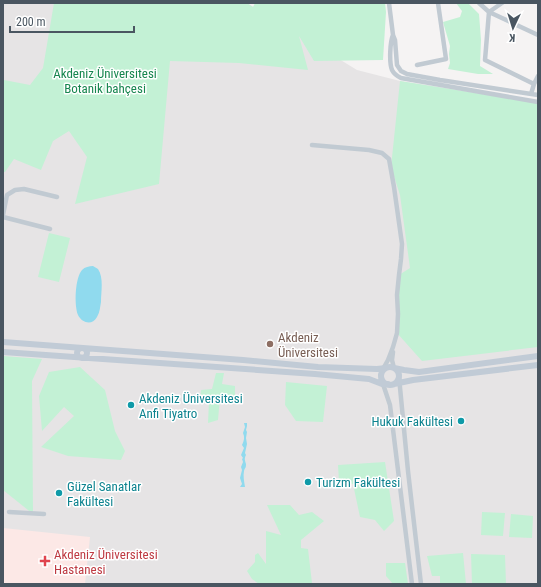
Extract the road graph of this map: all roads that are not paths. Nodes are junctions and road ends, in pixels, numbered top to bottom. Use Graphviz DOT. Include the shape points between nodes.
graph roads {
  1 [pos="388,3"];
  2 [pos="438,3"];
  3 [pos="479,3"];
  4 [pos="502,3"];
  5 [pos="489,12"];
  6 [pos="393,35"];
  7 [pos="538,35"];
  8 [pos="417,65"];
  9 [pos="538,76"];
  10 [pos="534,84"];
  11 [pos="531,94"];
  12 [pos="538,95"];
  13 [pos="538,102"];
  14 [pos="312,145"];
  15 [pos="58,197"];
  16 [pos="3,216"];
  17 [pos="50,229"];
  18 [pos="3,342"];
  19 [pos="393,347"];
  20 [pos="82,348"];
  21 [pos="3,352"];
  22 [pos="538,356"];
  23 [pos="82,358"];
  24 [pos="538,365"];
  25 [pos="384,368"];
  26 [pos="394,368"];
  27 [pos="390,382"];
  28 [pos="9,512"];
  29 [pos="44,514"];
  30 [pos="412,584"];
  31 [pos="421,584"];
  1 -- 6 [label="street"];
  2 -- 8 [label="street" via="446,59"];
  3 -- 5 [label="street"];
  4 -- 5 [label="street"];
  5 -- 7 [label="street"];
  5 -- 10 [label="street" via="485,60"];
  6 -- 11 [label="street" via="398,67 404,73"];
  6 -- 13 [label="street" via="391,65 398,77"];
  9 -- 10 [label="street"];
  10 -- 11 [label="street"];
  11 -- 12 [label="street"];
  14 -- 19 [label="street" via="369,150 382,153 389,159 402,244 397,333"];
  15 -- 16 [label="street" via="24,188 15,190 7,195"];
  16 -- 17 [label="street"];
  18 -- 20 [label="street"];
  19 -- 25 [label="street"];
  19 -- 26 [label="street"];
  20 -- 23 [label="street" via="78,349 77,353"];
  20 -- 25 [label="street" via="318,367"];
  21 -- 23 [label="street"];
  22 -- 26 [label="street" via="419,372"];
  23 -- 27 [label="street" via="315,374"];
  24 -- 27 [label="street"];
  25 -- 26 [label="street"];
  25 -- 27 [label="street" via="382,372"];
  26 -- 27 [label="street" via="398,372"];
  27 -- 30 [label="street" via="390,406"];
  27 -- 31 [label="street" via="408,471"];
  28 -- 29 [label="street"];
}
